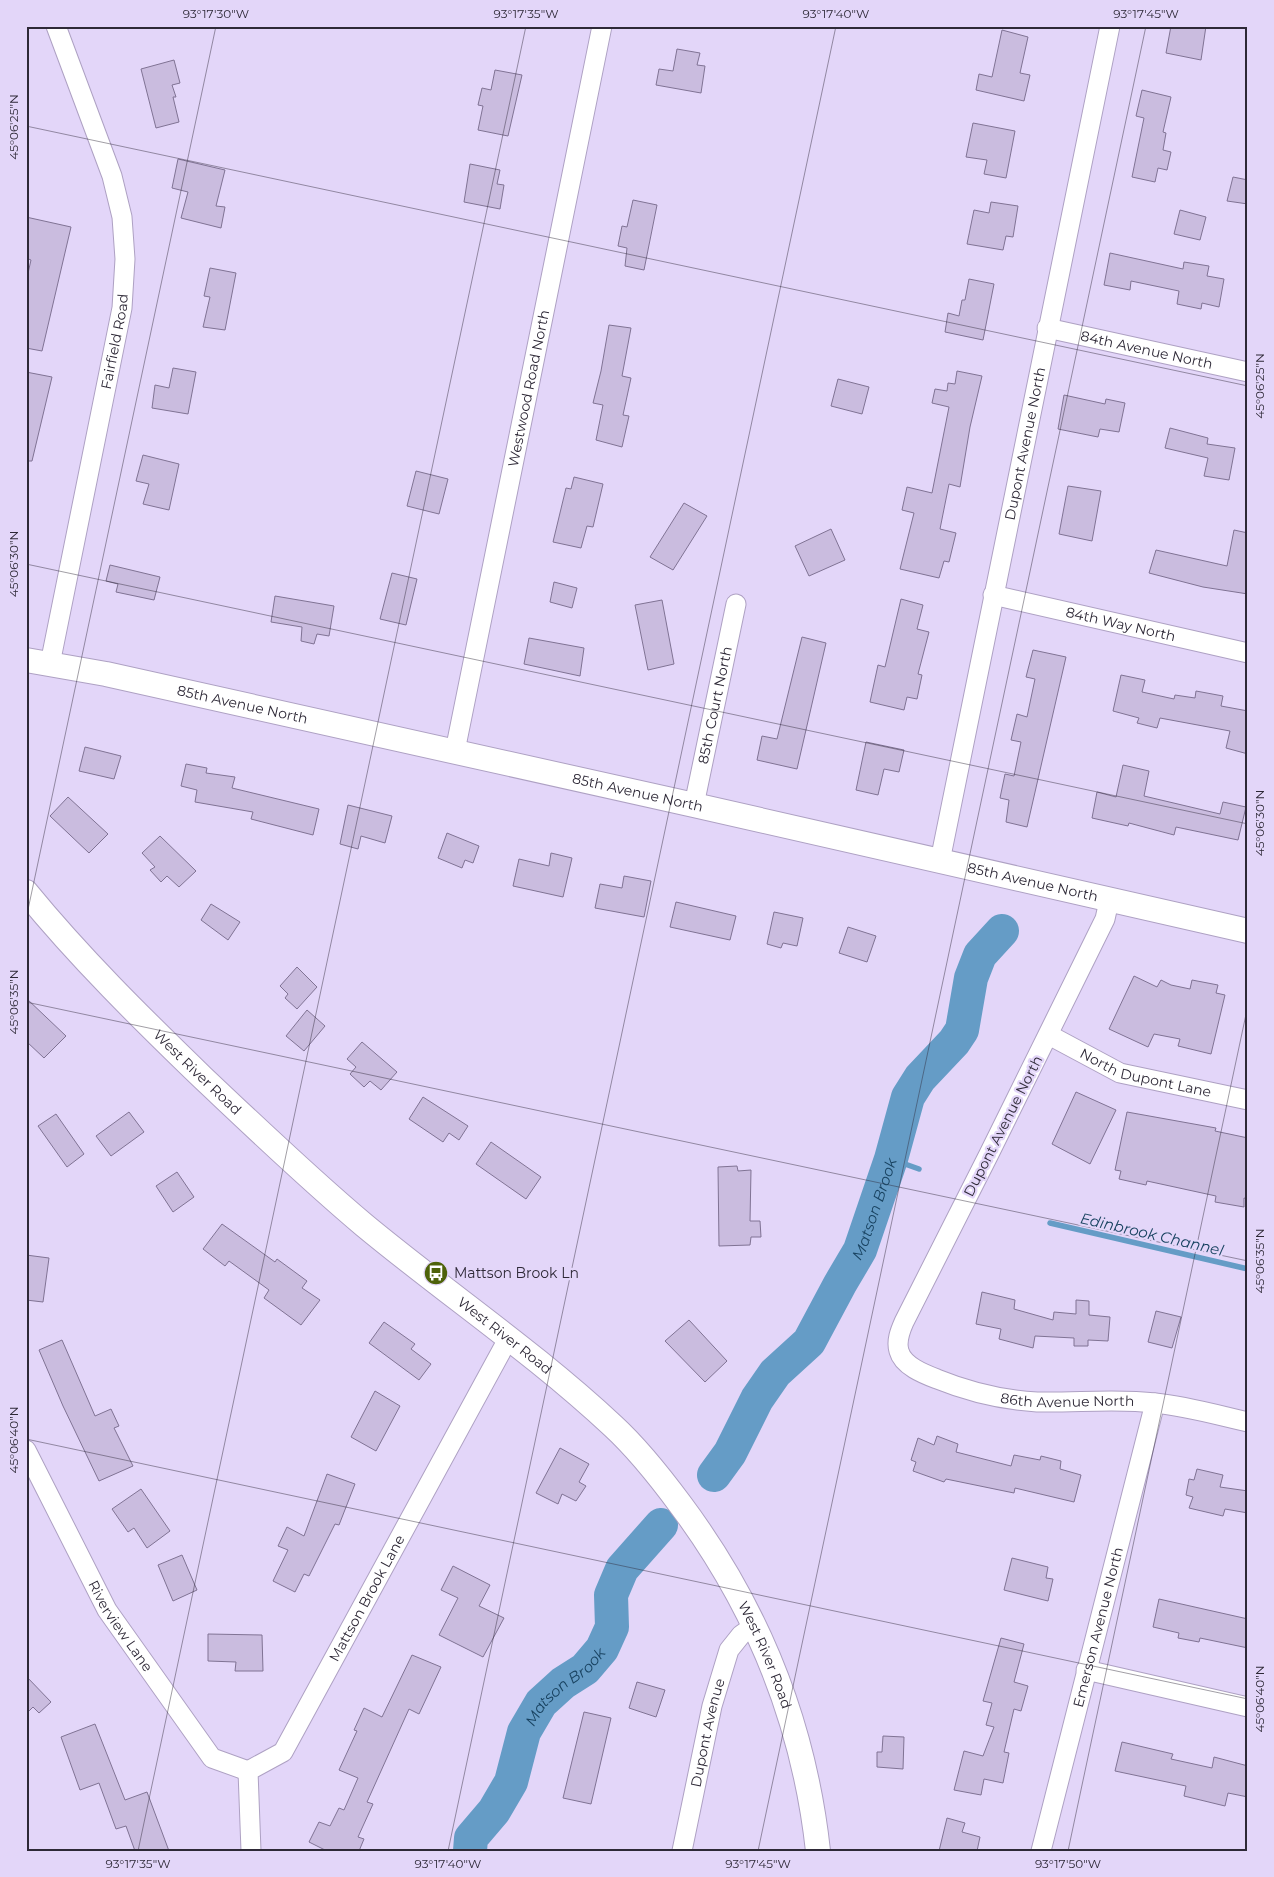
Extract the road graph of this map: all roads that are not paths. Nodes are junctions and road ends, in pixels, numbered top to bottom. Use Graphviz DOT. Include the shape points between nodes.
graph roads {
  1 [pos="56,26"];
  2 [pos="602,26"];
  3 [pos="1110,26"];
  4 [pos="1047,328"];
  5 [pos="1248,372"];
  6 [pos="993,595"];
  7 [pos="736,604"];
  8 [pos="1248,653"];
  9 [pos="26,660"];
  10 [pos="50,664"];
  11 [pos="455,751"];
  12 [pos="694,805"];
  13 [pos="940,861"];
  14 [pos="26,892"];
  15 [pos="1109,901"];
  16 [pos="1248,932"];
  17 [pos="1048,1035"];
  18 [pos="1248,1100"];
  19 [pos="508,1339"];
  20 [pos="899,1351"];
  21 [pos="1155,1403"];
  22 [pos="1248,1422"];
  23 [pos="26,1450"];
  24 [pos="755,1625"];
  25 [pos="1086,1670"];
  26 [pos="1248,1707"];
  27 [pos="248,1771"];
  28 [pos="251,1851"];
  29 [pos="682,1851"];
  30 [pos="818,1851"];
  31 [pos="1041,1851"];
  1 -- 10 [label="street, Fairfield Road" via="112,176 122,216 125,259 122,308"];
  2 -- 11 [label="street, Westwood Road North"];
  3 -- 4 [label="street, Dupont Avenue North"];
  4 -- 5 [label="street, 84th Avenue North"];
  4 -- 6 [label="street, Dupont Avenue North"];
  6 -- 8 [label="street, 84th Way North"];
  6 -- 13 [label="street, Dupont Avenue North"];
  7 -- 12 [label="street, 85th Court North"];
  9 -- 10 [label="street, 85th Avenue North"];
  10 -- 11 [label="street, 85th Avenue North"];
  11 -- 12 [label="street, 85th Avenue North"];
  12 -- 13 [label="street, 85th Avenue North"];
  13 -- 15 [label="street, 85th Avenue North"];
  14 -- 19 [label="street, West River Road" via="94,970 278,1148 410,1263"];
  15 -- 16 [label="street, 85th Avenue North"];
  15 -- 17 [label="street, Dupont Avenue North" via="1105,920"];
  17 -- 18 [label="street, North Dupont Lane" via="1120,1072"];
  17 -- 20 [label="street, Dupont Avenue North" via="904,1322 898,1336"];
  19 -- 24 [label="street, West River Road" via="616,1428 644,1459 681,1504 716,1556"];
  19 -- 27 [label="street, Mattson Brook Lane" via="283,1752"];
  20 -- 21 [label="street, 86th Avenue North" via="907,1363 926,1375 995,1397 1036,1402"];
  21 -- 22 [label="street, 86th Avenue North"];
  21 -- 25 [label="street, Emerson Avenue North"];
  23 -- 27 [label="street, Riverview Lane" via="107,1610 212,1758"];
  24 -- 29 [label="street, Dupont Avenue" via="729,1650 712,1706"];
  24 -- 30 [label="street, West River Road" via="792,1720 804,1763"];
  25 -- 26 [label="street"];
  25 -- 31 [label="street, Emerson Avenue North"];
  27 -- 28 [label="street"];
}
